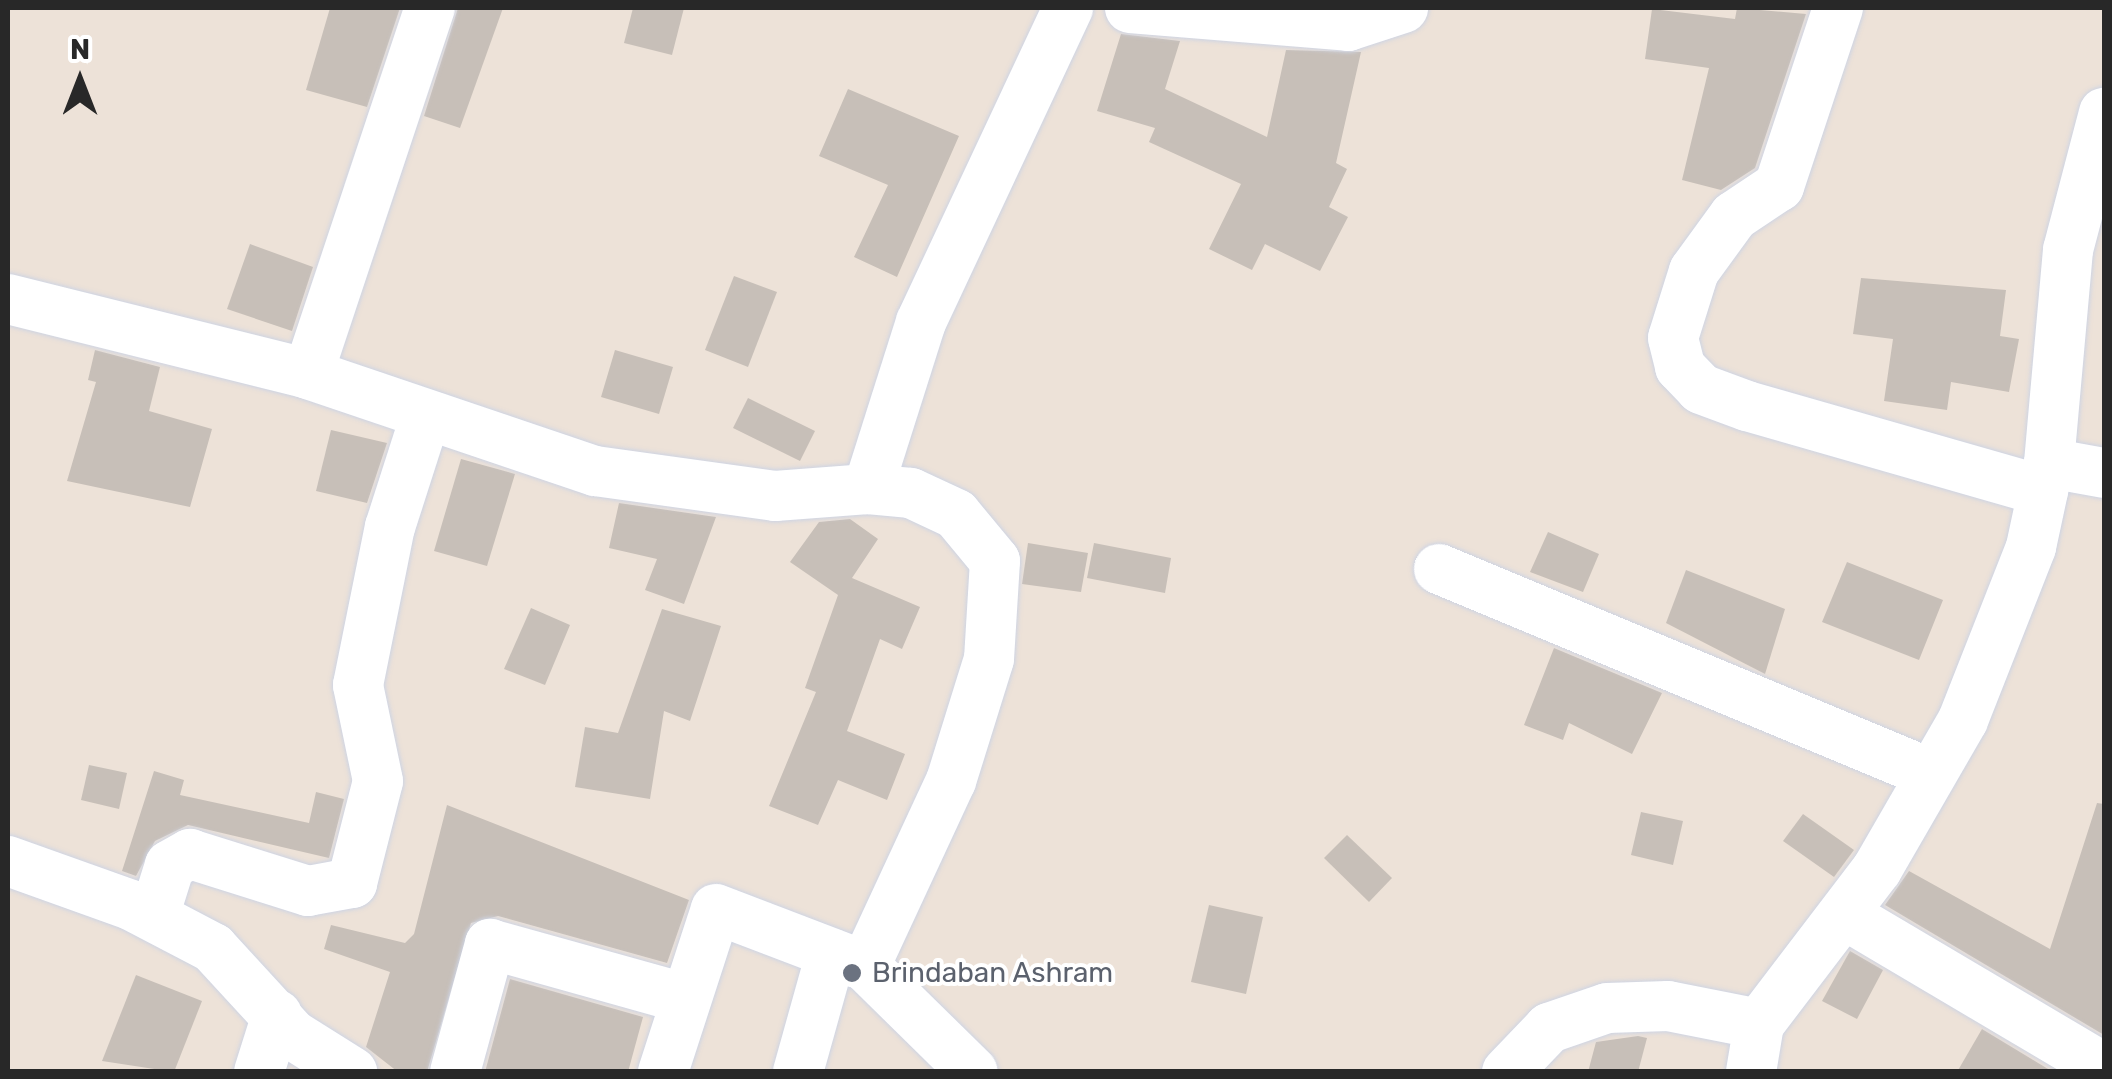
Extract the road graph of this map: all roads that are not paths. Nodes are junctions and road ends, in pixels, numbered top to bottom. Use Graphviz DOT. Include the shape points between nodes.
graph roads {
  1 [pos="430,8"];
  2 [pos="1068,8"];
  3 [pos="1130,8"];
  4 [pos="1403,8"];
  5 [pos="1838,8"];
  6 [pos="2104,113"];
  7 [pos="2092,194"];
  8 [pos="8,299"];
  9 [pos="308,374"];
  10 [pos="425,418"];
  11 [pos="2104,472"];
  12 [pos="2046,477"];
  13 [pos="868,489"];
  14 [pos="1439,569"];
  15 [pos="1932,774"];
  16 [pos="8,861"];
  17 [pos="154,916"];
  18 [pos="1847,916"];
  19 [pos="848,960"];
  20 [pos="684,998"];
  21 [pos="277,1014"];
  22 [pos="1755,1048"];
  23 [pos="2104,1068"];
  24 [pos="259,1072"];
  25 [pos="352,1072"];
  26 [pos="455,1072"];
  27 [pos="663,1072"];
  28 [pos="798,1072"];
  29 [pos="973,1072"];
  30 [pos="1506,1072"];
  1 -- 9 [label="street"];
  2 -- 13 [label="street" via="921,322"];
  3 -- 4 [label="street" via="1348,26"];
  5 -- 12 [label="street" via="1779,186 1734,216 1686,289 1673,338 1680,366 1701,388 1747,406"];
  6 -- 7 [label="street"];
  7 -- 12 [label="street" via="2058,314"];
  8 -- 9 [label="street"];
  9 -- 10 [label="street"];
  10 -- 13 [label="street" via="513,451 675,486 775,496"];
  10 -- 17 [label="street" via="390,527 358,686 378,781 352,883 308,891 190,854 170,865"];
  11 -- 12 [label="street"];
  12 -- 15 [label="street" via="2002,634"];
  13 -- 19 [label="street" via="922,497 967,523 995,561 998,599 951,781"];
  14 -- 15 [label="street" via="1742,688"];
  15 -- 18 [label="street"];
  16 -- 17 [label="street"];
  17 -- 21 [label="street" via="213,948"];
  18 -- 22 [label="street"];
  18 -- 23 [label="street"];
  19 -- 20 [label="street" via="716,909"];
  19 -- 28 [label="street"];
  19 -- 29 [label="street"];
  20 -- 26 [label="street" via="490,944"];
  20 -- 27 [label="street"];
  21 -- 24 [label="street"];
  21 -- 25 [label="street"];
  22 -- 30 [label="street" via="1668,1006 1606,1008 1549,1028"];
}
